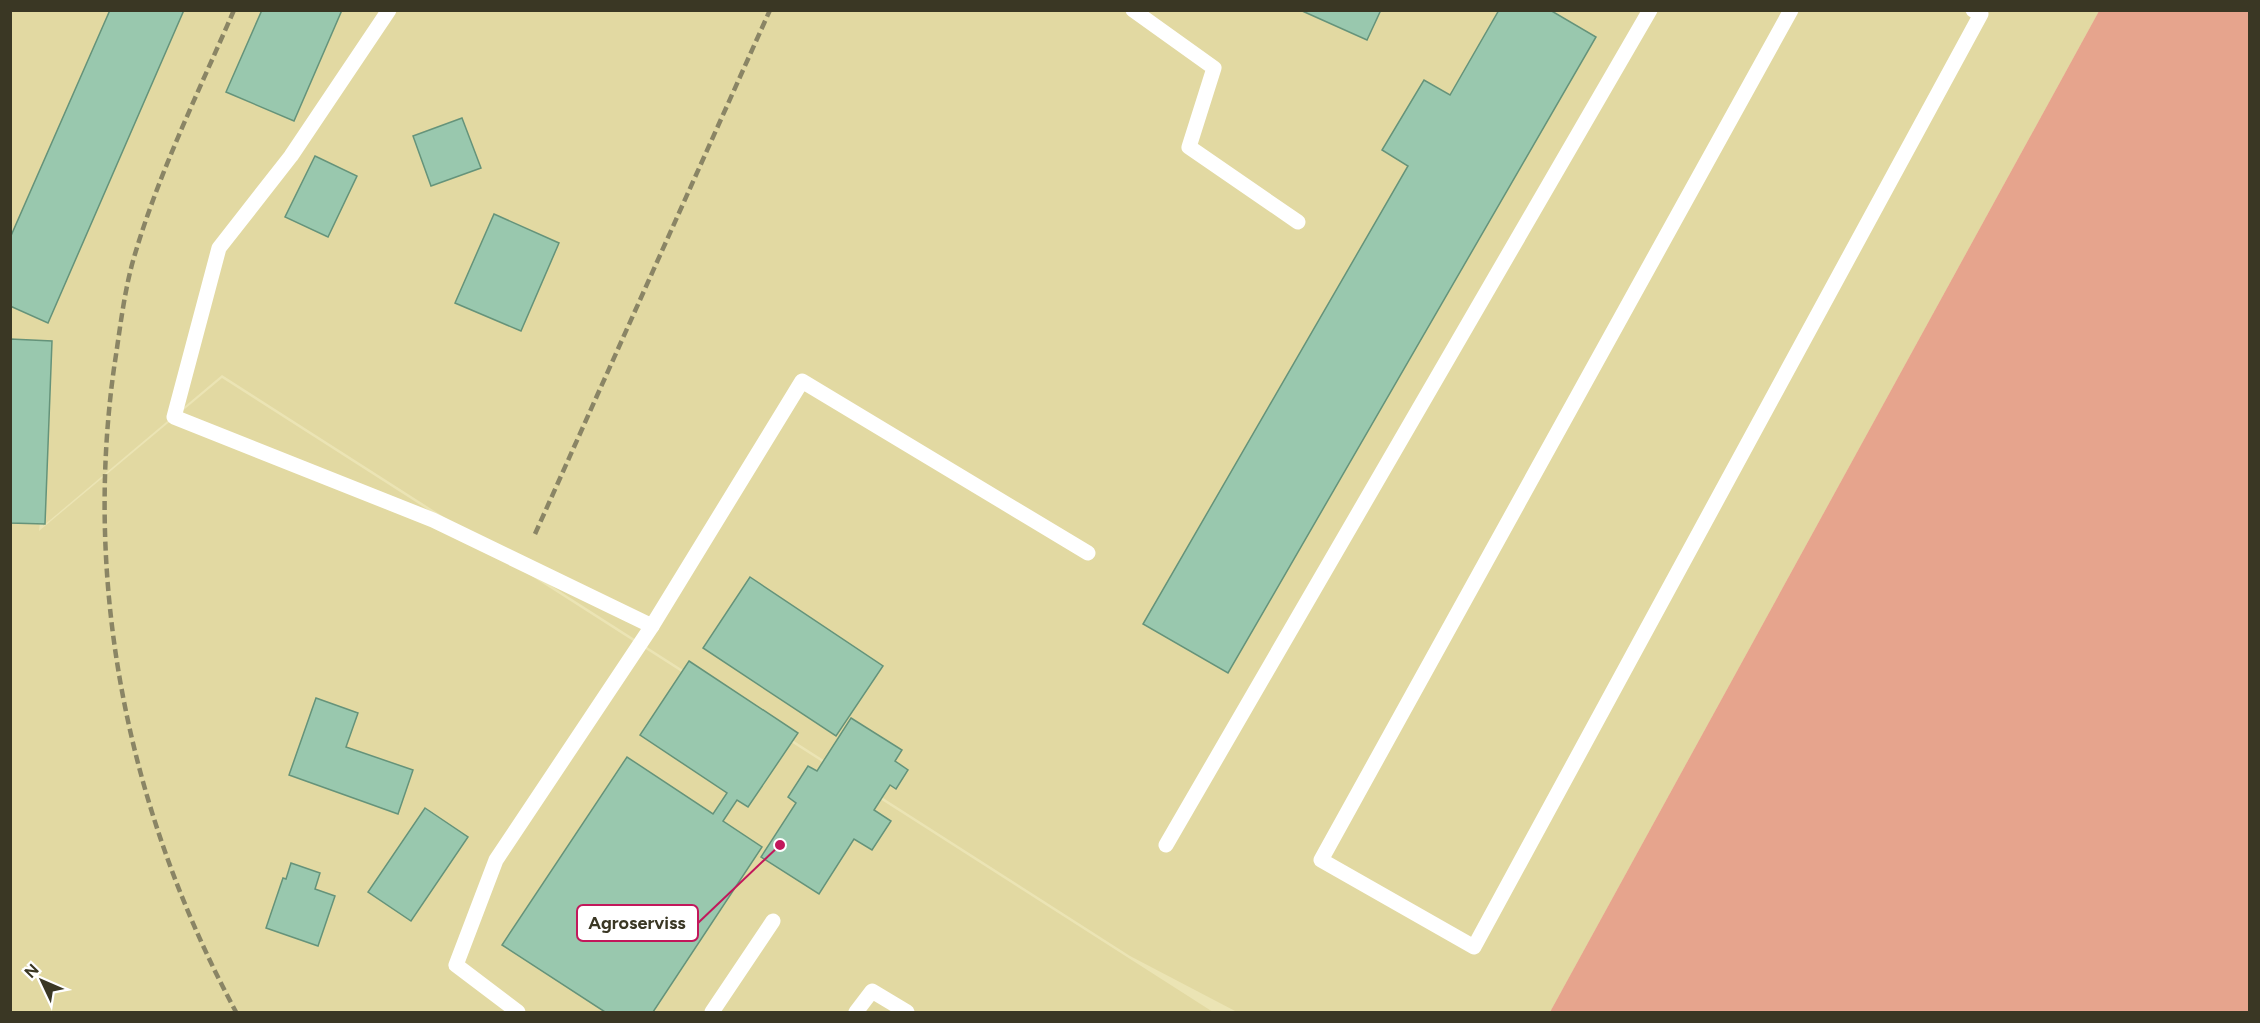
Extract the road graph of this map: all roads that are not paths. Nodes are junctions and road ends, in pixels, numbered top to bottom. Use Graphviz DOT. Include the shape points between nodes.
graph roads {
  1 [pos="389,10"];
  2 [pos="1133,10"];
  3 [pos="1650,10"];
  4 [pos="1791,10"];
  5 [pos="1973,10"];
  6 [pos="1298,222"];
  7 [pos="1088,553"];
  8 [pos="652,626"];
  9 [pos="1166,845"];
  10 [pos="773,921"];
  11 [pos="518,1012"];
  12 [pos="712,1012"];
  13 [pos="856,1012"];
  14 [pos="907,1012"];
  1 -- 8 [label="lane" via="291,156 219,248 174,417 433,520"];
  2 -- 6 [label="lane" via="1214,68 1189,147"];
  3 -- 9 [label="lane"];
  4 -- 5 [label="lane" via="1321,860 1474,947 1981,15"];
  7 -- 8 [label="lane" via="802,381"];
  8 -- 11 [label="lane" via="496,860 456,964"];
  10 -- 12 [label="lane"];
  13 -- 14 [label="lane" via="873,992"];
}
